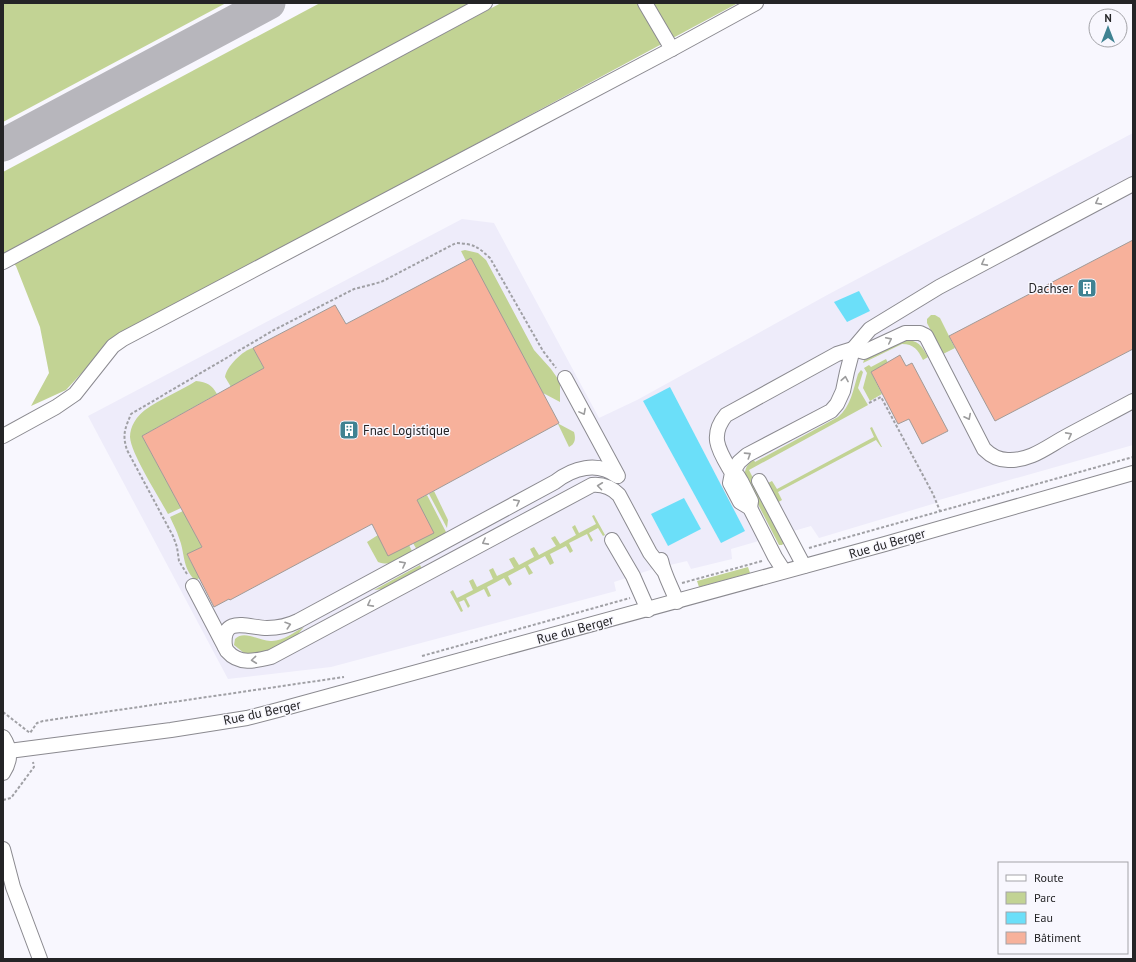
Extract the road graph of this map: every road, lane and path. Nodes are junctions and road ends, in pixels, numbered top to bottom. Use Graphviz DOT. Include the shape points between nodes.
graph roads {
  1 [pos="485,3"];
  2 [pos="645,3"];
  3 [pos="756,3"];
  4 [pos="672,49"];
  5 [pos="1133,184"];
  6 [pos="3,262"];
  7 [pos="853,350"];
  8 [pos="565,378"];
  9 [pos="1133,401"];
  10 [pos="870,404"];
  11 [pos="3,436"];
  12 [pos="1133,457"];
  13 [pos="732,473"];
  14 [pos="1133,473"];
  15 [pos="617,476"];
  16 [pos="759,481"];
  17 [pos="940,511"];
  18 [pos="612,540"];
  19 [pos="819,545"];
  20 [pos="748,565"];
  21 [pos="804,566"];
  22 [pos="663,570"];
  23 [pos="784,571"];
  24 [pos="697,579"];
  25 [pos="193,586"];
  26 [pos="620,601"];
  27 [pos="677,602"];
  28 [pos="648,610"];
  29 [pos="225,648"];
  30 [pos="420,656"];
  31 [pos="344,677"];
  32 [pos="3,712"];
  33 [pos="30,733"];
  34 [pos="3,736"];
  35 [pos="32,748"];
  36 [pos="9,751"];
  37 [pos="3,773"];
  38 [pos="3,800"];
  39 [pos="3,849"];
  40 [pos="8,890"];
  41 [pos="40,959"];
  1 -- 6 [label="street"];
  2 -- 4 [label="street"];
  3 -- 4 [label="street"];
  4 -- 11 [label="street" via="124,339 114,346 75,394"];
  5 -- 7 [label="street, one-way" via="939,287 870,329"];
  7 -- 9 [label="street, one-way" via="864,352 905,332 926,336 984,449 996,458 1025,458 1038,453"];
  13 -- 7 [label="street, one-way" via="747,455 831,411 843,392"];
  7 -- 13 [label="street" via="837,354 726,415 719,423 717,446"];
  8 -- 15 [label="street, one-way"];
  8 -- 25 [label="path" via="543,351 490,258 477,247 468,244 456,243 382,282 354,290 274,330 131,414 125,428 127,450 173,536 179,561"];
  10 -- 17 [label="path" via="881,397"];
  12 -- 17 [label="path"];
  13 -- 23 [label="street" via="738,476 751,501 750,508"];
  14 -- 21 [label="street, Rue du Berger"];
  15 -- 22 [label="street" via="658,551"];
  29 -- 15 [label="street, one-way" via="225,634 232,626 269,628 298,621 548,486 562,476 589,467 605,469"];
  16 -- 21 [label="street"];
  17 -- 19 [label="path"];
  18 -- 28 [label="street" via="633,576"];
  20 -- 24 [label="path"];
  21 -- 23 [label="street, Rue du Berger"];
  22 -- 27 [label="street"];
  22 -- 29 [label="street, one-way" via="650,553 619,495 609,487 592,485 271,657 240,661"];
  23 -- 27 [label="street, Rue du Berger"];
  25 -- 29 [label="street"];
  26 -- 30 [label="path"];
  27 -- 28 [label="street, Rue du Berger"];
  28 -- 35 [label="street, Rue du Berger" via="247,718"];
  31 -- 33 [label="path" via="43,721 37,723"];
  32 -- 33 [label="path"];
  33 -- 35 [label="path"];
  34 -- 36 [label="street"];
  35 -- 36 [label="street, Rue du Berger"];
  35 -- 38 [label="path" via="34,767 11,798"];
  36 -- 37 [label="street" via="8,766"];
  39 -- 40 [label="street"];
  40 -- 41 [label="street"];
}
